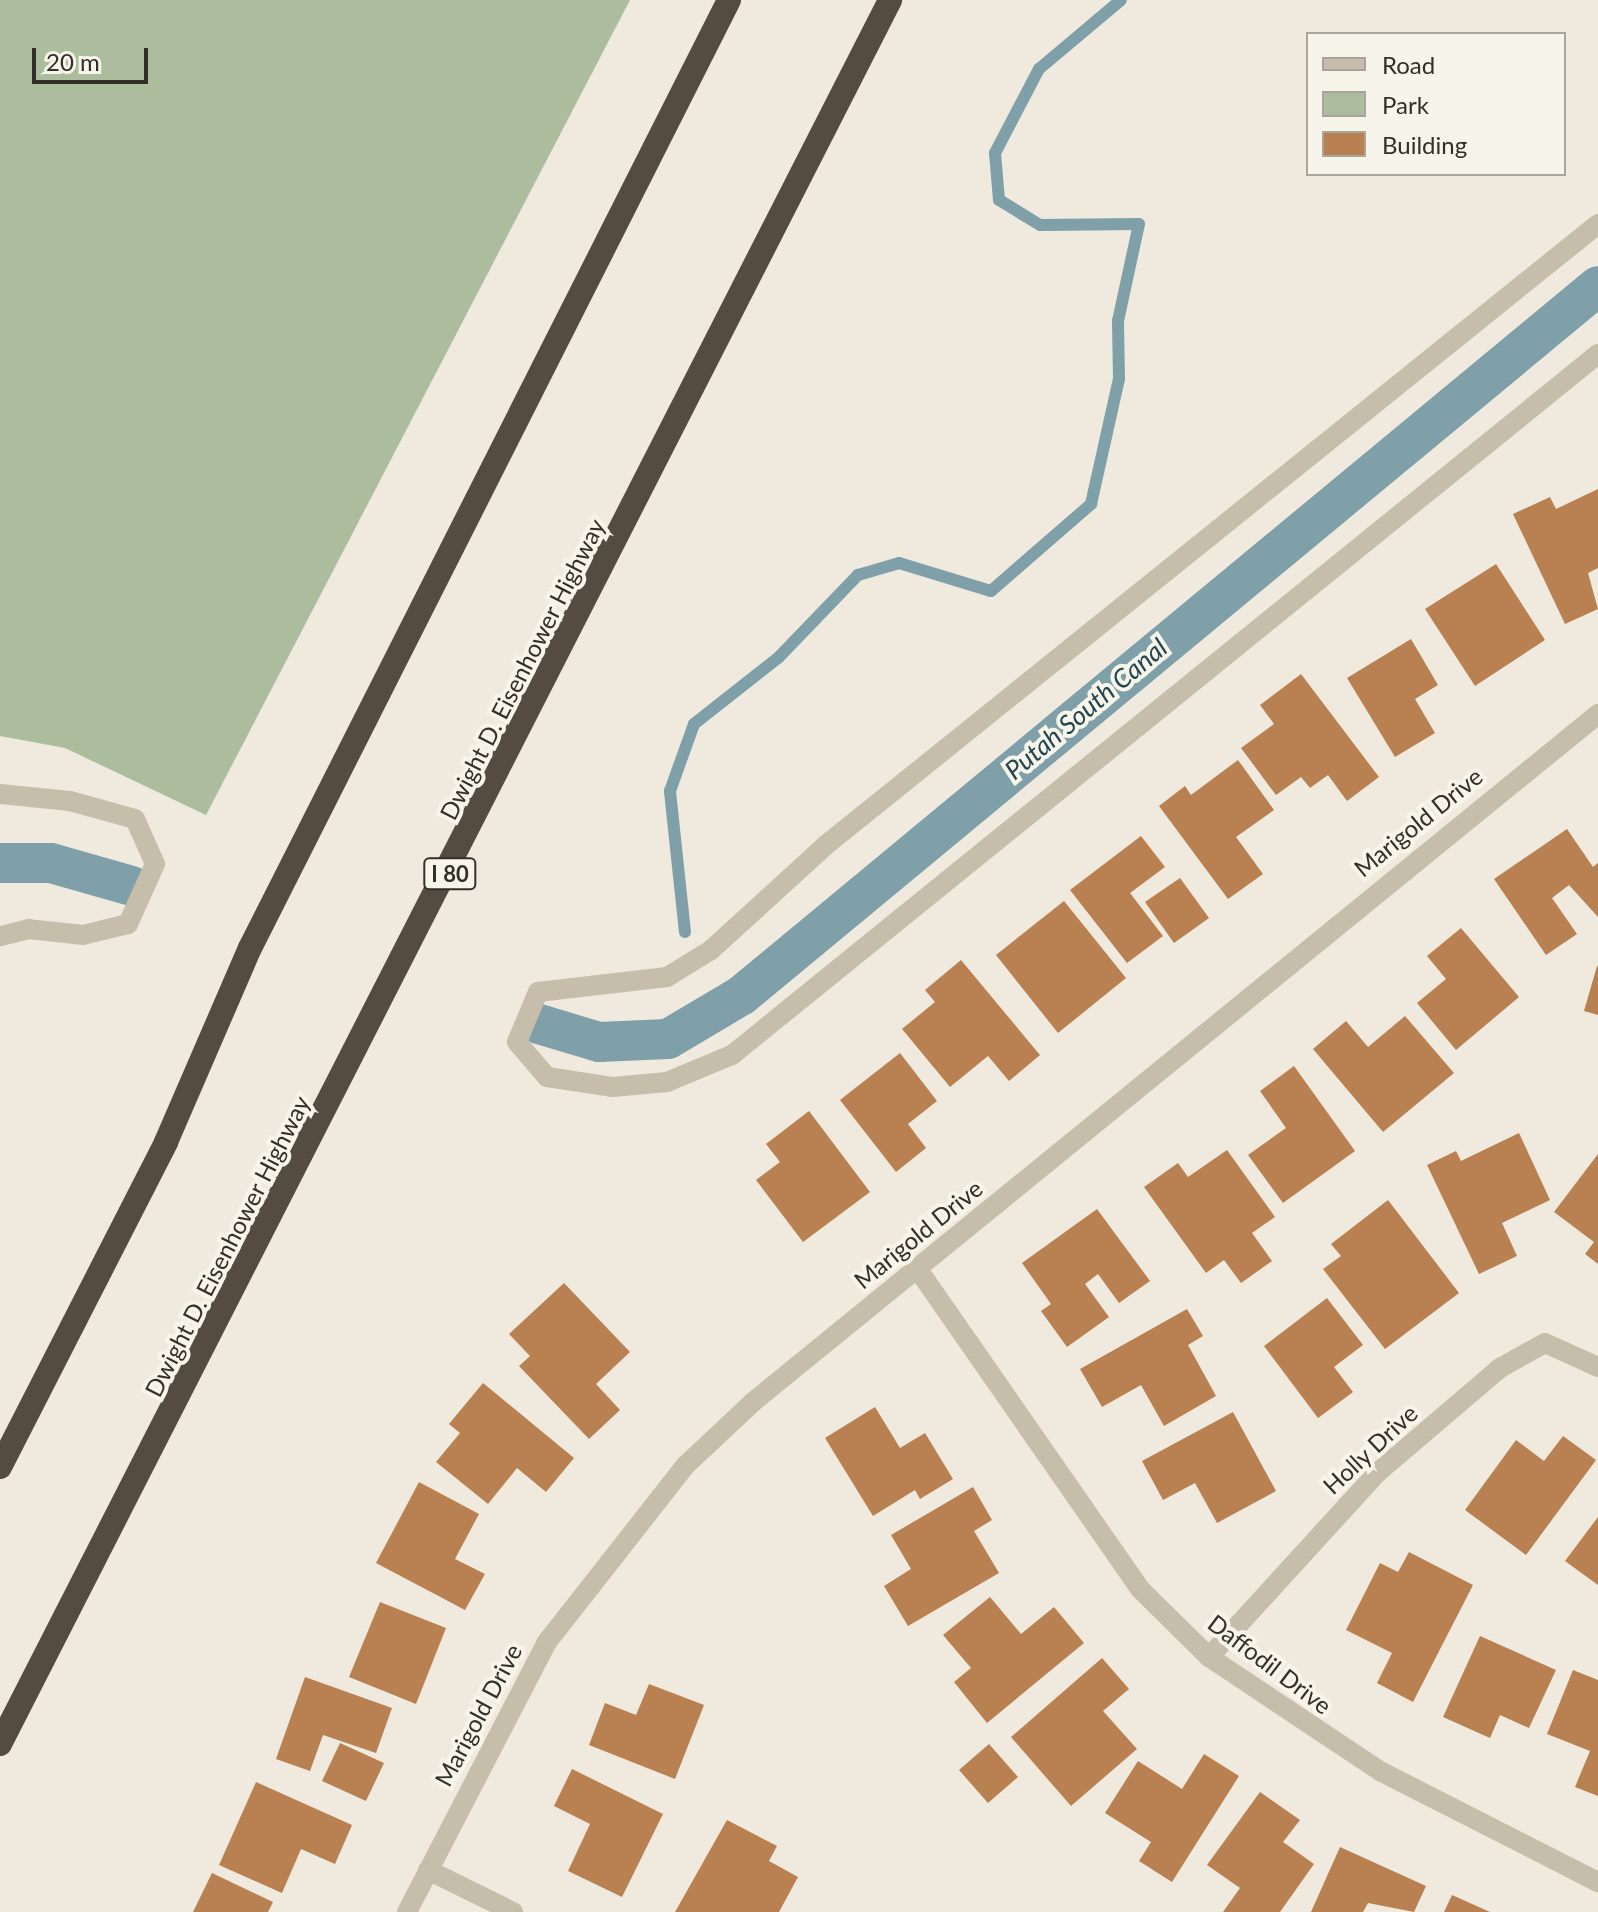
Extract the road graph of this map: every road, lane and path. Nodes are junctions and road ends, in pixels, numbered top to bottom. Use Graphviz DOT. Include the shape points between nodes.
graph roads {
  1 [pos="729,0"];
  2 [pos="890,0"];
  3 [pos="1598,224"];
  4 [pos="1598,354"];
  5 [pos="1598,714"];
  6 [pos="0,794"];
  7 [pos="0,936"];
  8 [pos="917,1268"];
  9 [pos="1598,1367"];
  10 [pos="0,1467"];
  11 [pos="1209,1657"];
  12 [pos="0,1744"];
  13 [pos="428,1870"];
  14 [pos="1598,1882"];
  15 [pos="407,1912"];
  16 [pos="513,1912"];
  1 -- 10 [label="highway" via="250,948 166,1142"];
  2 -- 12 [label="highway, Dwight D. Eisenhower Highway / I 80"];
  3 -- 4 [label="street" via="826,845 711,950 667,977 538,992 517,1042 547,1077 613,1087 667,1082 732,1055"];
  5 -- 8 [label="street, Marigold Drive"];
  6 -- 7 [label="street" via="70,801 135,819 155,864 128,924 83,935 29,929"];
  8 -- 11 [label="street, Daffodil Drive" via="1141,1590"];
  8 -- 13 [label="street, Marigold Drive" via="753,1402 613,1550 547,1642"];
  9 -- 11 [label="street, Holly Drive" via="1545,1343 1500,1368 1377,1473"];
  11 -- 14 [label="street, Daffodil Drive" via="1380,1771"];
  13 -- 15 [label="street, Marigold Drive"];
  13 -- 16 [label="street"];
}
